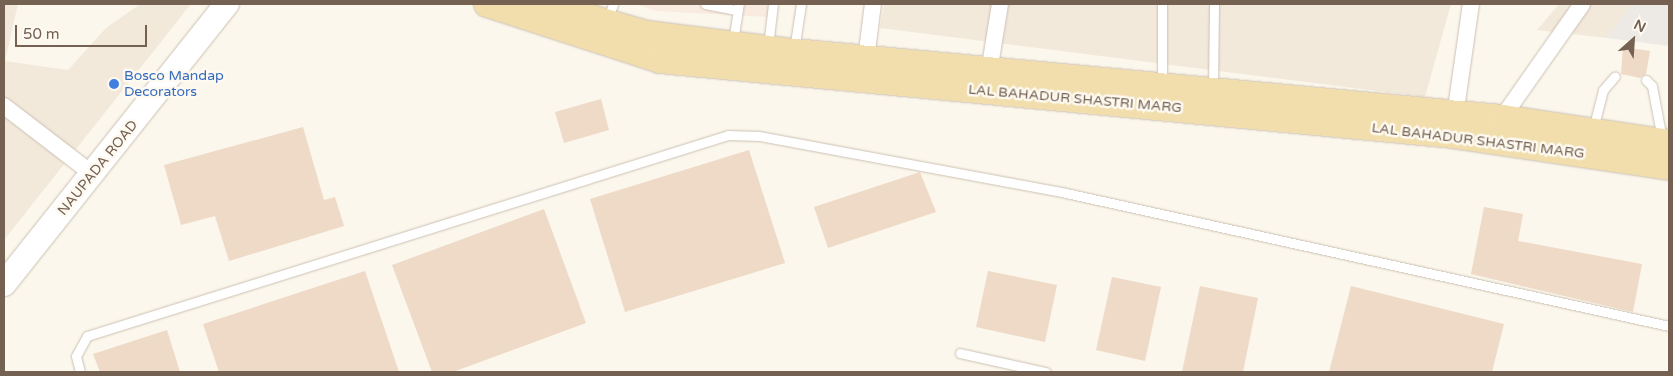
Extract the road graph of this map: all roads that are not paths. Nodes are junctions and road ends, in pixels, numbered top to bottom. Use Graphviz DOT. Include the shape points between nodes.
graph roads {
  1 [pos="227,4"];
  2 [pos="487,4"];
  3 [pos="543,4"];
  4 [pos="705,4"];
  5 [pos="773,4"];
  6 [pos="801,4"];
  7 [pos="874,4"];
  8 [pos="1000,4"];
  9 [pos="1162,4"];
  10 [pos="1214,4"];
  11 [pos="1471,4"];
  12 [pos="1582,4"];
  13 [pos="738,7"];
  14 [pos="577,8"];
  15 [pos="610,13"];
  16 [pos="732,44"];
  17 [pos="661,47"];
  18 [pos="768,48"];
  19 [pos="793,62"];
  20 [pos="865,69"];
  21 [pos="989,72"];
  22 [pos="1615,76"];
  23 [pos="1646,80"];
  24 [pos="1162,87"];
  25 [pos="1213,92"];
  26 [pos="4,106"];
  27 [pos="1502,118"];
  28 [pos="1454,125"];
  29 [pos="1593,132"];
  30 [pos="1666,142"];
  31 [pos="1669,167"];
  32 [pos="94,175"];
  33 [pos="4,284"];
  34 [pos="1669,326"];
  35 [pos="960,353"];
  36 [pos="80,372"];
  37 [pos="1046,372"];
  1 -- 32 [label="street, NAUPADA ROAD"];
  2 -- 17 [label="main road, LAL BAHADUR SHASTRI MARG"];
  3 -- 14 [label="main road, LAL BAHADUR SHASTRI MARG"];
  4 -- 13 [label="lane"];
  5 -- 18 [label="lane"];
  6 -- 19 [label="lane"];
  7 -- 20 [label="street"];
  8 -- 21 [label="street"];
  9 -- 24 [label="lane"];
  10 -- 25 [label="lane"];
  11 -- 28 [label="street"];
  12 -- 27 [label="street"];
  13 -- 16 [label="lane"];
  14 -- 15 [label="main road, LAL BAHADUR SHASTRI MARG"];
  15 -- 17 [label="main road, LAL BAHADUR SHASTRI MARG"];
  16 -- 17 [label="main road, LAL BAHADUR SHASTRI MARG"];
  16 -- 18 [label="main road, LAL BAHADUR SHASTRI MARG"];
  17 -- 19 [label="main road, LAL BAHADUR SHASTRI MARG"];
  18 -- 19 [label="main road, LAL BAHADUR SHASTRI MARG"];
  19 -- 20 [label="main road, LAL BAHADUR SHASTRI MARG"];
  20 -- 21 [label="main road, LAL BAHADUR SHASTRI MARG"];
  20 -- 28 [label="main road, LAL BAHADUR SHASTRI MARG"];
  21 -- 24 [label="main road, LAL BAHADUR SHASTRI MARG"];
  22 -- 29 [label="lane" via="1604,90"];
  23 -- 30 [label="lane" via="1652,86"];
  24 -- 25 [label="main road, LAL BAHADUR SHASTRI MARG"];
  25 -- 28 [label="main road, LAL BAHADUR SHASTRI MARG"];
  26 -- 32 [label="street"];
  27 -- 28 [label="main road, LAL BAHADUR SHASTRI MARG"];
  27 -- 29 [label="main road, LAL BAHADUR SHASTRI MARG"];
  28 -- 31 [label="main road, LAL BAHADUR SHASTRI MARG"];
  29 -- 30 [label="main road, LAL BAHADUR SHASTRI MARG"];
  32 -- 33 [label="street, NAUPADA ROAD"];
  34 -- 36 [label="lane" via="1066,193 759,136 728,135 87,336 76,356"];
  35 -- 37 [label="lane"];
}
